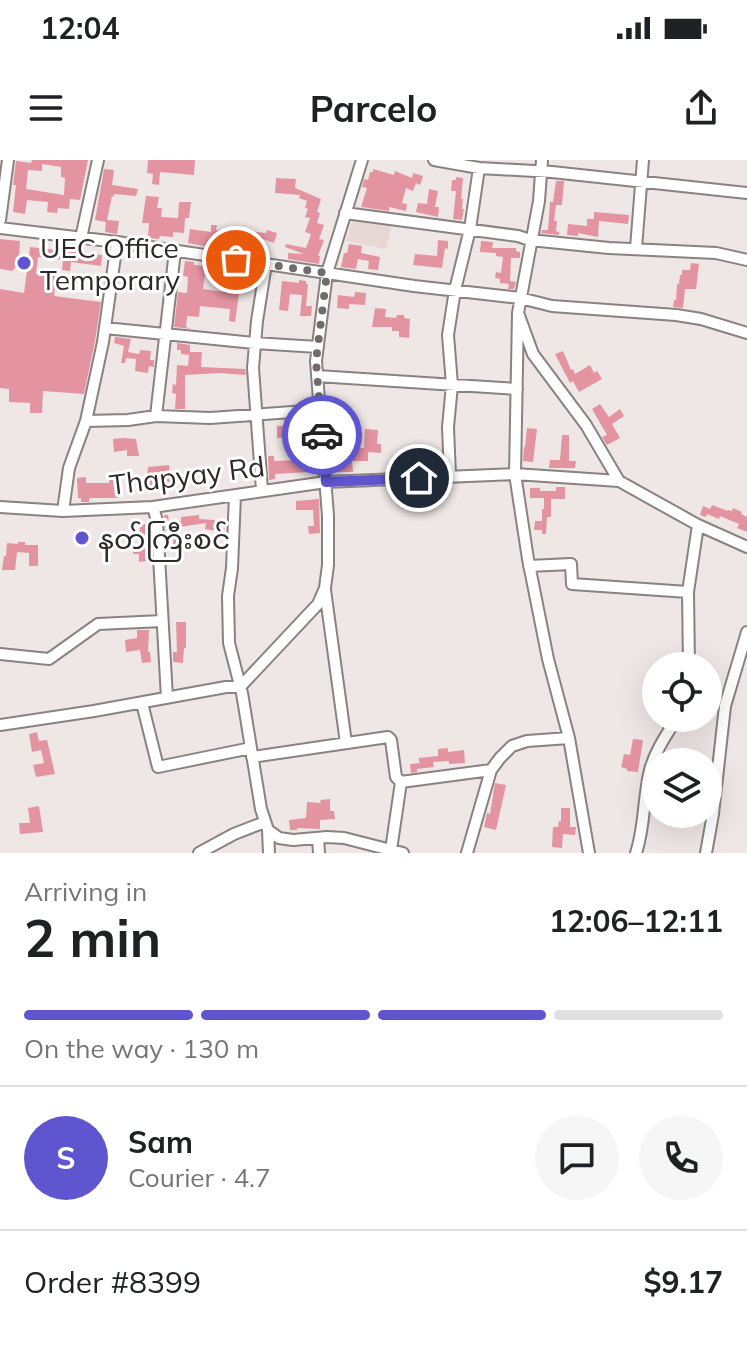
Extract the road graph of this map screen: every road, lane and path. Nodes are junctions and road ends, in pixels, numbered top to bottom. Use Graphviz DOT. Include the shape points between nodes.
graph roads {
  1 [pos="8,160"];
  2 [pos="98,160"];
  3 [pos="362,160"];
  4 [pos="434,160"];
  5 [pos="643,160"];
  6 [pos="541,165"];
  7 [pos="479,168"];
  8 [pos="642,181"];
  9 [pos="747,193"];
  10 [pos="345,213"];
  11 [pos="0,220"];
  12 [pos="0,228"];
  13 [pos="470,229"];
  14 [pos="81,238"];
  15 [pos="532,240"];
  16 [pos="117,242"];
  17 [pos="636,248"];
  18 [pos="175,251"];
  19 [pos="747,260"];
  20 [pos="266,264"];
  21 [pos="327,273"];
  22 [pos="455,290"];
  23 [pos="520,298"];
  24 [pos="518,313"];
  25 [pos="105,328"];
  26 [pos="747,333"];
  27 [pos="166,335"];
  28 [pos="254,343"];
  29 [pos="318,347"];
  30 [pos="317,376"];
  31 [pos="452,385"];
  32 [pos="517,389"];
  33 [pos="320,410"];
  34 [pos="257,415"];
  35 [pos="156,416"];
  36 [pos="86,421"];
  37 [pos="515,474"];
  38 [pos="450,476"];
  39 [pos="619,481"];
  40 [pos="326,482"];
  41 [pos="262,490"];
  42 [pos="235,495"];
  43 [pos="0,507"];
  44 [pos="153,507"];
  45 [pos="63,511"];
  46 [pos="698,525"];
  47 [pos="747,547"];
  48 [pos="529,566"];
  49 [pos="325,588"];
  50 [pos="688,592"];
  51 [pos="162,621"];
  52 [pos="747,632"];
  53 [pos="689,652"];
  54 [pos="0,654"];
  55 [pos="240,687"];
  56 [pos="167,698"];
  57 [pos="142,703"];
  58 [pos="0,725"];
  59 [pos="669,732"];
  60 [pos="569,738"];
  61 [pos="346,743"];
  62 [pos="252,753"];
  63 [pos="491,770"];
  64 [pos="401,782"];
  65 [pos="267,826"];
  66 [pos="318,838"];
  67 [pos="379,850"];
  68 [pos="391,850"];
  69 [pos="199,853"];
  70 [pos="269,853"];
  71 [pos="319,853"];
  72 [pos="403,853"];
  73 [pos="467,853"];
  74 [pos="589,853"];
  75 [pos="636,853"];
  76 [pos="706,853"];
  1 -- 11 [label="street"];
  2 -- 14 [label="street"];
  3 -- 10 [label="street"];
  4 -- 7 [label="street"];
  5 -- 8 [label="street"];
  6 -- 7 [label="street"];
  6 -- 8 [label="street"];
  6 -- 15 [label="street"];
  7 -- 13 [label="street"];
  8 -- 9 [label="street"];
  8 -- 17 [label="street"];
  10 -- 13 [label="street"];
  10 -- 21 [label="street"];
  12 -- 14 [label="street"];
  13 -- 15 [label="street"];
  13 -- 22 [label="street"];
  14 -- 16 [label="street"];
  15 -- 17 [label="street"];
  15 -- 23 [label="street"];
  16 -- 18 [label="street"];
  16 -- 25 [label="street"];
  17 -- 19 [label="street"];
  18 -- 20 [label="street"];
  18 -- 27 [label="street"];
  20 -- 21 [label="street"];
  20 -- 28 [label="street"];
  21 -- 22 [label="street"];
  21 -- 29 [label="street"];
  22 -- 23 [label="street"];
  22 -- 31 [label="street" via="448,335"];
  23 -- 24 [label="street"];
  23 -- 26 [label="street" via="552,306 676,315"];
  24 -- 32 [label="street"];
  24 -- 39 [label="street" via="533,354 586,425"];
  25 -- 27 [label="street"];
  25 -- 36 [label="street"];
  27 -- 28 [label="street"];
  27 -- 35 [label="street"];
  28 -- 29 [label="street"];
  28 -- 34 [label="street"];
  29 -- 30 [label="street"];
  30 -- 31 [label="street"];
  30 -- 33 [label="street"];
  31 -- 32 [label="street"];
  31 -- 38 [label="street"];
  32 -- 37 [label="street"];
  33 -- 34 [label="street"];
  33 -- 40 [label="street"];
  34 -- 35 [label="street"];
  34 -- 41 [label="street"];
  35 -- 36 [label="street"];
  36 -- 45 [label="street" via="69,468"];
  37 -- 38 [label="street, Thapyay Rd"];
  37 -- 39 [label="street, Thapyay Rd"];
  37 -- 48 [label="street"];
  38 -- 40 [label="street, Thapyay Rd"];
  39 -- 46 [label="street, Thapyay Rd"];
  40 -- 41 [label="street, Thapyay Rd"];
  40 -- 49 [label="street"];
  41 -- 42 [label="street, Thapyay Rd"];
  42 -- 44 [label="street, Thapyay Rd"];
  42 -- 55 [label="street" via="228,618"];
  43 -- 45 [label="street, Thapyay Rd"];
  44 -- 45 [label="street, Thapyay Rd"];
  44 -- 51 [label="street"];
  46 -- 47 [label="street, Thapyay Rd"];
  46 -- 50 [label="street"];
  48 -- 50 [label="street" via="571,564 572,584"];
  48 -- 60 [label="street"];
  49 -- 55 [label="street" via="318,604"];
  49 -- 61 [label="street"];
  50 -- 53 [label="street"];
  51 -- 54 [label="street" via="98,624 49,659"];
  51 -- 56 [label="street"];
  52 -- 76 [label="street" via="725,706"];
  55 -- 56 [label="street"];
  55 -- 62 [label="street"];
  56 -- 57 [label="street"];
  57 -- 58 [label="street"];
  57 -- 62 [label="street" via="158,767"];
  59 -- 75 [label="street" via="651,766"];
  60 -- 63 [label="street" via="512,746"];
  60 -- 74 [label="street"];
  61 -- 62 [label="street"];
  61 -- 64 [label="street" via="388,737"];
  62 -- 65 [label="street"];
  63 -- 64 [label="street"];
  63 -- 73 [label="street"];
  64 -- 68 [label="street"];
  65 -- 66 [label="street" via="279,838"];
  65 -- 69 [label="street" via="234,834"];
  65 -- 70 [label="street"];
  66 -- 67 [label="street" via="344,838"];
  66 -- 71 [label="street"];
  67 -- 68 [label="street"];
  68 -- 72 [label="street"];
}
